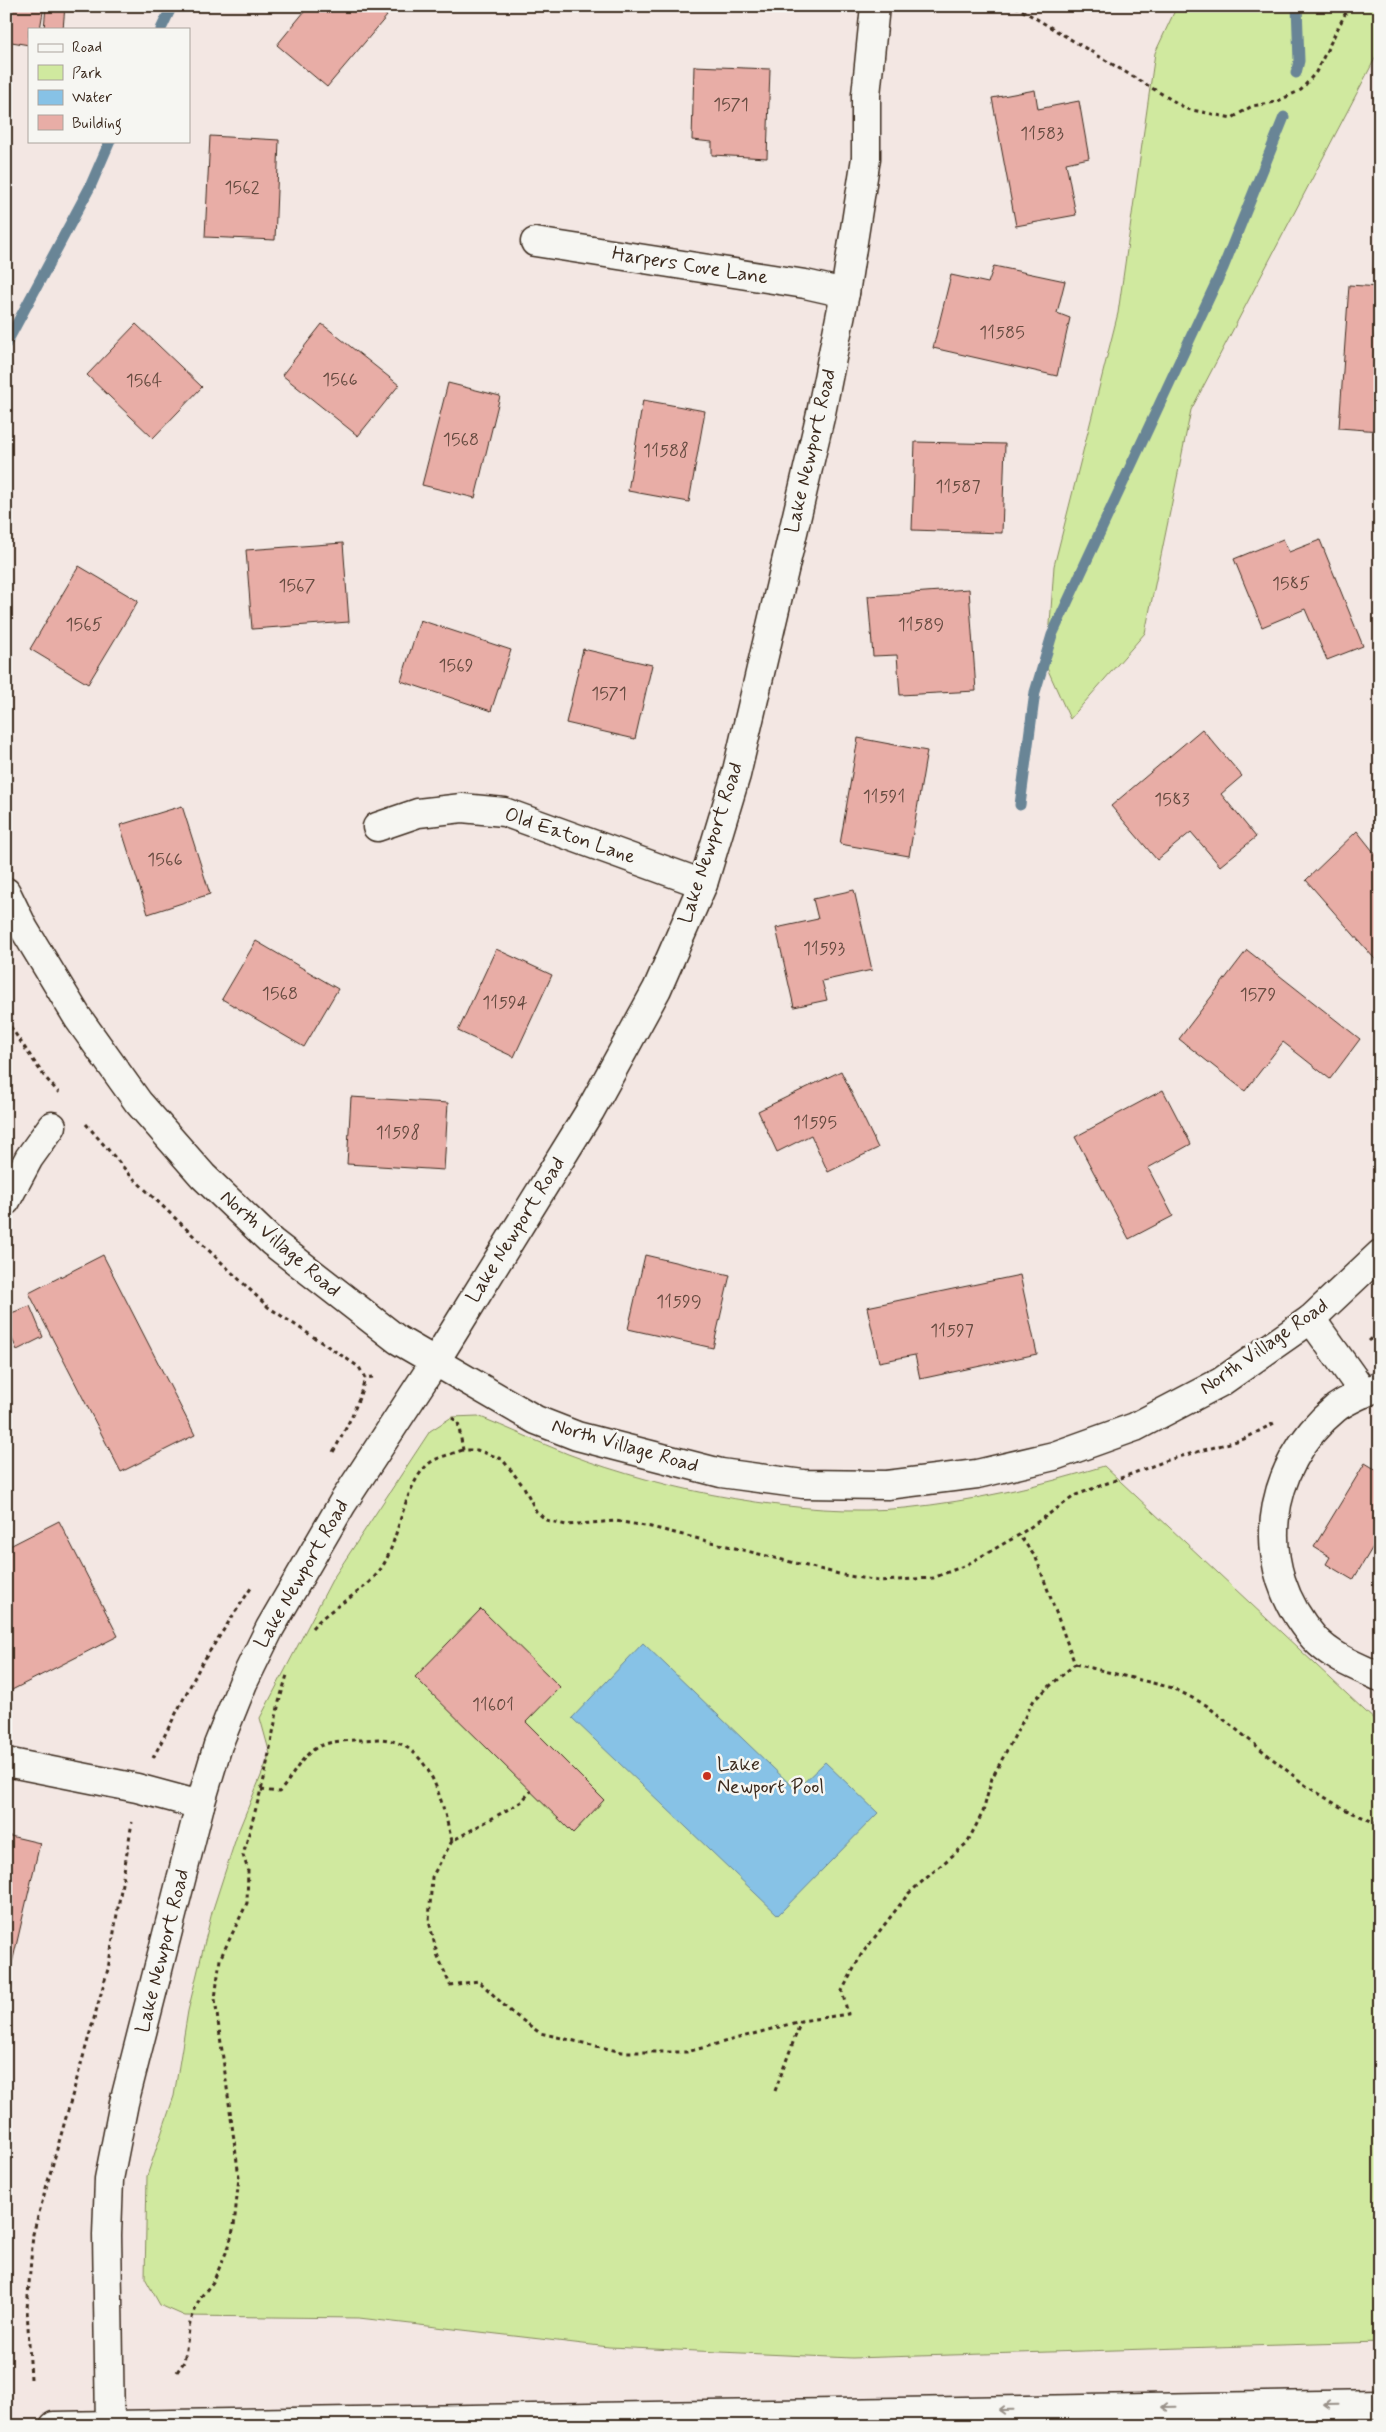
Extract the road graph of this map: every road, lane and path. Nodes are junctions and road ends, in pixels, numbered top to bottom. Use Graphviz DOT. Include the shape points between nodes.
graph roads {
  1 [pos="875,6"];
  2 [pos="1016,6"];
  3 [pos="1349,6"];
  4 [pos="535,242"];
  5 [pos="845,292"];
  6 [pos="377,827"];
  7 [pos="702,884"];
  8 [pos="6,892"];
  9 [pos="6,1020"];
  10 [pos="63,1097"];
  11 [pos="81,1118"];
  12 [pos="52,1126"];
  13 [pos="6,1201"];
  14 [pos="1380,1254"];
  15 [pos="1311,1319"];
  16 [pos="435,1362"];
  17 [pos="374,1377"];
  18 [pos="1372,1389"];
  19 [pos="463,1450"];
  20 [pos="1020,1535"];
  21 [pos="308,1633"];
  22 [pos="1075,1664"];
  23 [pos="288,1670"];
  24 [pos="1380,1676"];
  25 [pos="6,1762"];
  26 [pos="261,1790"];
  27 [pos="531,1791"];
  28 [pos="200,1805"];
  29 [pos="1380,1825"];
  30 [pos="452,1841"];
  31 [pos="801,2021"];
  32 [pos="775,2091"];
  33 [pos="177,2372"];
  34 [pos="1380,2404"];
  35 [pos="110,2425"];
  36 [pos="54,2426"];
  1 -- 5 [label="street, Lake Newport Road" via="866,95 866,158"];
  2 -- 3 [label="path" via="1187,109 1232,118 1252,106 1276,102 1301,90 1316,72"];
  4 -- 5 [label="street, Harpers Cove Lane"];
  5 -- 7 [label="street, Lake Newport Road" via="821,413 736,775"];
  6 -- 7 [label="street, Old Eaton Lane" via="418,812 462,808 504,812"];
  7 -- 16 [label="street, Lake Newport Road" via="657,990 594,1103"];
  8 -- 16 [label="street, North Village Road" via="24,929 78,1018 138,1102 203,1176 272,1242 345,1301 398,1340"];
  9 -- 10 [label="path" via="44,1076"];
  11 -- 17 [label="path" via="130,1175 268,1307 359,1367 365,1378"];
  12 -- 13 [label="street" via="29,1158"];
  14 -- 15 [label="street, North Village Road"];
  15 -- 16 [label="street, North Village Road" via="1221,1382 1134,1427 1054,1456 977,1474 887,1485 803,1484 721,1473 577,1436 536,1420"];
  15 -- 18 [label="street"];
  16 -- 28 [label="street, Lake Newport Road" via="342,1504 270,1628 218,1745"];
  18 -- 24 [label="street" via="1337,1408 1313,1430 1289,1465 1277,1498 1273,1535 1278,1571 1291,1607 1315,1640 1346,1661"];
  19 -- 21 [label="path" via="433,1461 419,1477 410,1492 386,1562 371,1580 322,1617"];
  20 -- 22 [label="path" via="1036,1558"];
  22 -- 29 [label="path" via="1173,1688 1206,1705 1305,1785 1342,1808"];
  22 -- 31 [label="path" via="1034,1700 992,1778 983,1812 967,1843 909,1893 861,1955 842,1991 848,2014"];
  23 -- 26 [label="path"];
  25 -- 28 [label="street" via="137,1788"];
  26 -- 30 [label="path" via="279,1792 313,1750 344,1740 388,1740 417,1754 430,1772"];
  26 -- 33 [label="path" via="243,1855 248,1870 247,1903 220,1959 215,1998 239,2177 234,2226 213,2282 200,2298 190,2323 184,2362"];
  27 -- 30 [label="path" via="521,1802"];
  28 -- 35 [label="street, Lake Newport Road" via="124,2103 109,2179"];
  30 -- 31 [label="path" via="432,1876 429,1921 437,1954 450,1985 479,1981 511,2012 540,2032 622,2052 687,2052"];
  31 -- 32 [label="path"];
  34 -- 35 [label="street, one-way"];
  35 -- 36 [label="street"];
}
